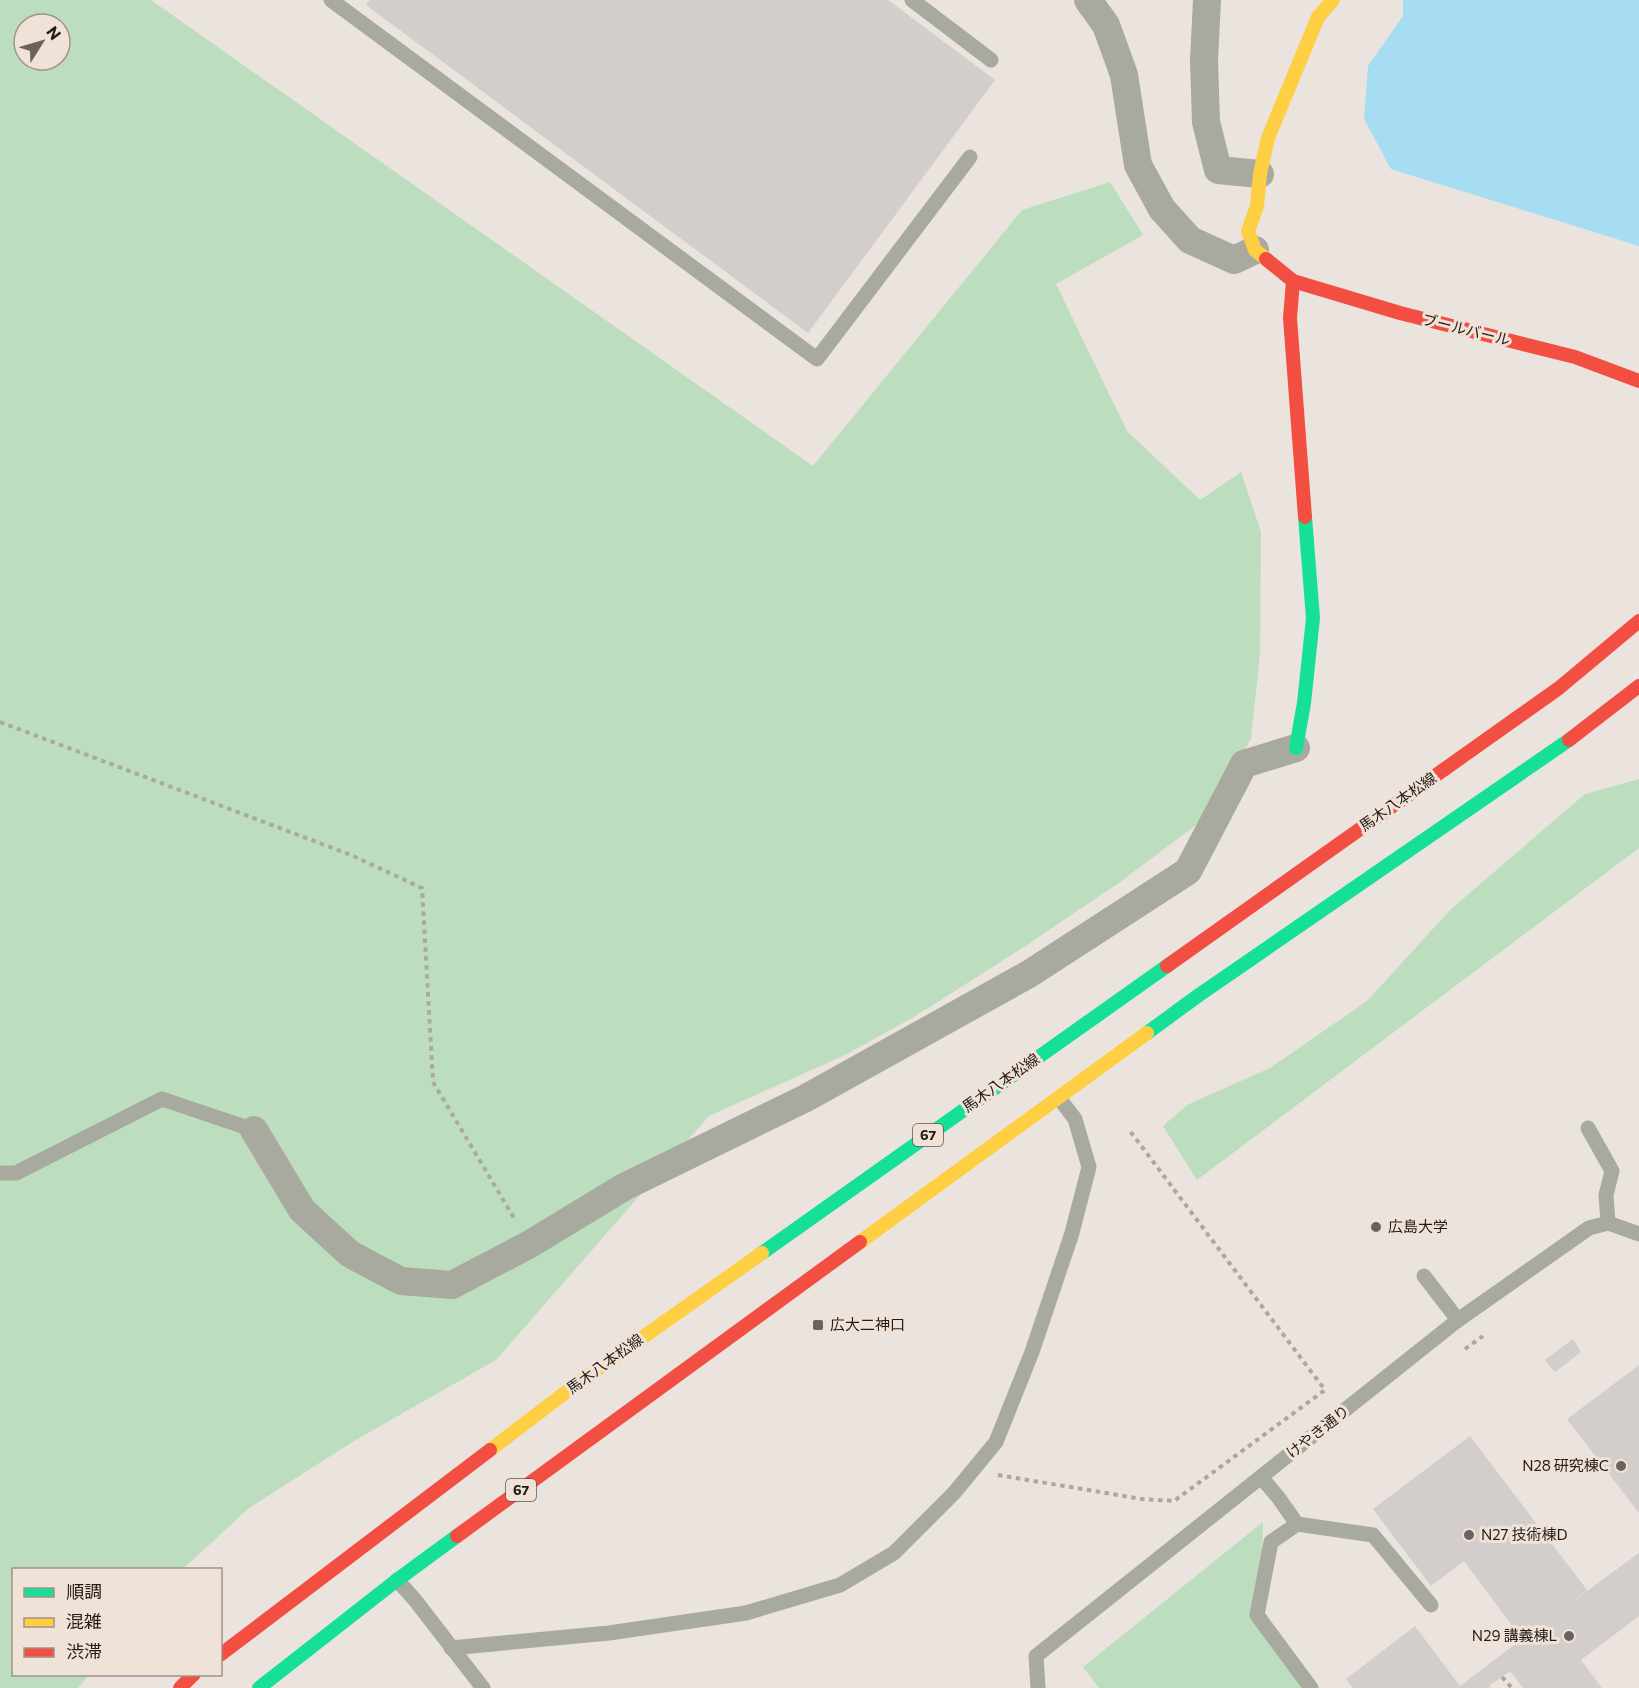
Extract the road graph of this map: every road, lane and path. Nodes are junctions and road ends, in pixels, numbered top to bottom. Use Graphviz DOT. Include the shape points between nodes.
graph roads {
  1 [pos="330,0"];
  2 [pos="912,0"];
  3 [pos="1088,0"];
  4 [pos="1333,0"];
  5 [pos="1206,1"];
  6 [pos="991,60"];
  7 [pos="970,157"];
  8 [pos="1260,174"];
  9 [pos="1255,250"];
  10 [pos="1293,281"];
  11 [pos="1639,381"];
  12 [pos="1639,621"];
  13 [pos="1639,686"];
  14 [pos="0,722"];
  15 [pos="1296,748"];
  16 [pos="1059,1098"];
  17 [pos="1588,1128"];
  18 [pos="254,1130"];
  19 [pos="1130,1131"];
  20 [pos="0,1173"];
  21 [pos="1608,1223"];
  22 [pos="1639,1234"];
  23 [pos="530,1244"];
  24 [pos="1424,1276"];
  25 [pos="1458,1320"];
  26 [pos="1489,1331"];
  27 [pos="1462,1352"];
  28 [pos="972,1471"];
  29 [pos="1261,1477"];
  30 [pos="1297,1524"];
  31 [pos="397,1580"];
  32 [pos="1431,1605"];
  33 [pos="451,1648"];
  34 [pos="222,1653"];
  35 [pos="192,1676"];
  36 [pos="1502,1677"];
  37 [pos="180,1688"];
  38 [pos="259,1688"];
  39 [pos="483,1688"];
  40 [pos="1038,1688"];
  41 [pos="1311,1688"];
  42 [pos="1512,1688"];
  1 -- 7 [label="lane" via="817,359"];
  2 -- 6 [label="lane"];
  3 -- 9 [label="street" via="1106,26 1124,75 1138,165 1162,209 1190,240 1234,260"];
  4 -- 8 [label="main road" via="1318,17 1268,138"];
  5 -- 8 [label="street" via="1206,122 1218,170"];
  8 -- 9 [label="main road" via="1257,207 1248,231"];
  9 -- 10 [label="main road"];
  10 -- 11 [label="main road, ブールバール" via="1400,313 1575,357"];
  10 -- 15 [label="main road" via="1290,318 1313,618"];
  12 -- 34 [label="main road, 馬木八本松線 / 67" via="1559,688 574,1386"];
  13 -- 16 [label="main road, 67" via="1586,728 1199,995"];
  14 -- 23 [label="path" via="351,855 422,888 433,1082"];
  15 -- 23 [label="street" via="1244,764 1188,871 1168,884 1029,974 806,1098 624,1187"];
  16 -- 28 [label="lane" via="1075,1119 1089,1167 1072,1233 1032,1352 996,1442"];
  16 -- 31 [label="main road, 67"];
  17 -- 21 [label="lane" via="1612,1171 1606,1195"];
  18 -- 20 [label="lane" via="162,1099 16,1173"];
  18 -- 23 [label="street" via="302,1210 350,1254 401,1281 452,1285"];
  19 -- 28 [label="path" via="1325,1390 1174,1501"];
  21 -- 22 [label="lane"];
  21 -- 25 [label="lane, けやき通り" via="1589,1228"];
  24 -- 25 [label="lane"];
  25 -- 29 [label="lane, けやき通り"];
  26 -- 27 [label="path"];
  28 -- 33 [label="lane" via="894,1553 840,1585 746,1613 609,1634"];
  29 -- 30 [label="lane"];
  29 -- 40 [label="lane, けやき通り" via="1036,1656"];
  30 -- 32 [label="lane" via="1373,1535"];
  30 -- 41 [label="lane" via="1271,1542 1257,1615"];
  31 -- 33 [label="lane"];
  31 -- 38 [label="main road, 67"];
  33 -- 39 [label="lane"];
  35 -- 37 [label="main road"];
  36 -- 42 [label="path"];
}
